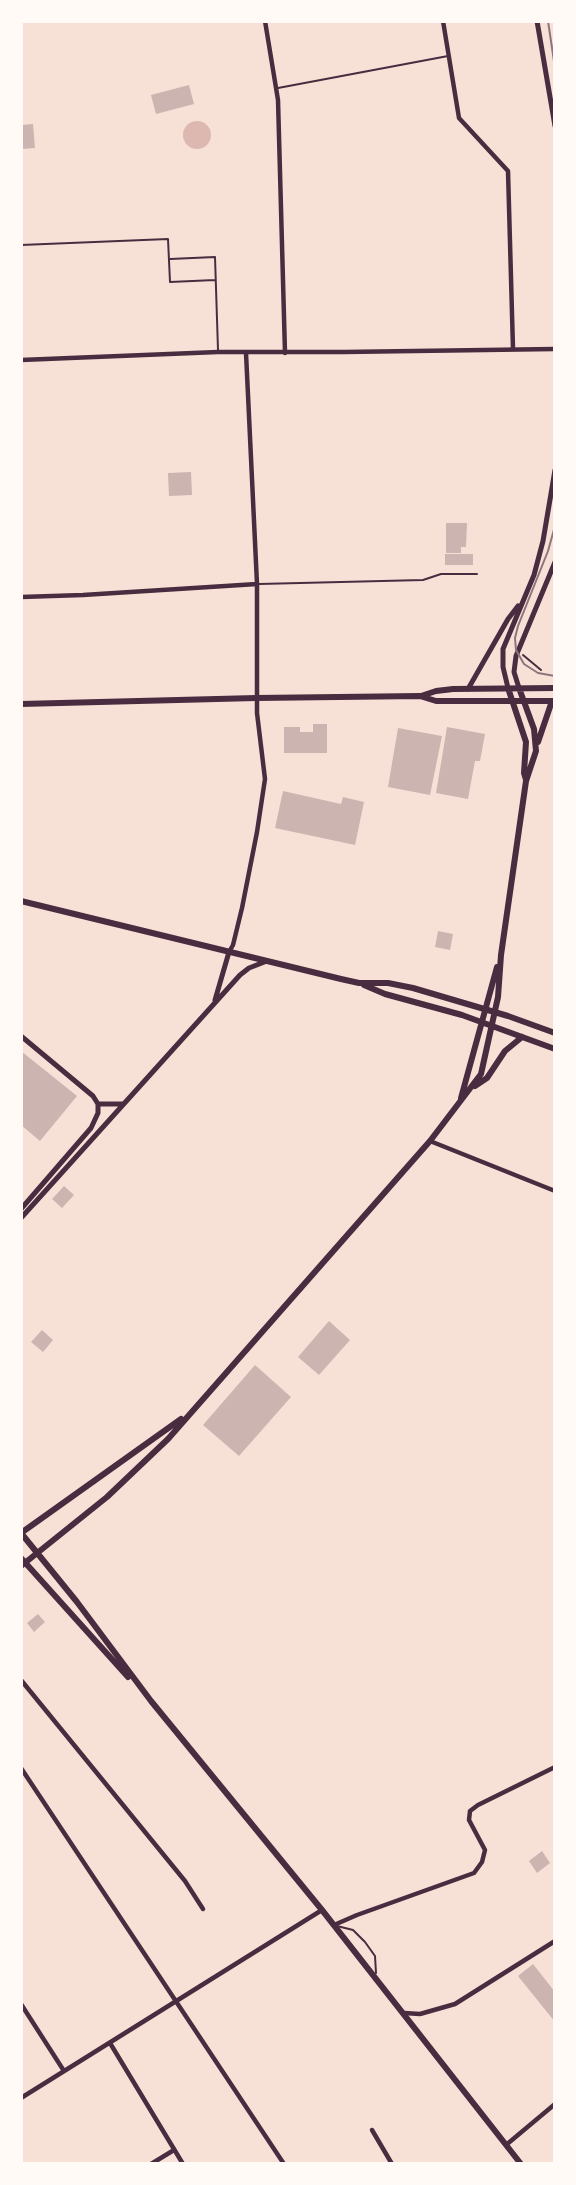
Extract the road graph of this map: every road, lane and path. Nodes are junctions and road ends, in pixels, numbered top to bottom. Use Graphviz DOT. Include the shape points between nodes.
graph roads {
  1 [pos="265,21"];
  2 [pos="443,21"];
  3 [pos="537,21"];
  4 [pos="449,56"];
  5 [pos="276,88"];
  6 [pos="555,126"];
  7 [pos="21,245"];
  8 [pos="169,259"];
  9 [pos="215,280"];
  10 [pos="513,349"];
  11 [pos="555,349"];
  12 [pos="218,352"];
  13 [pos="246,353"];
  14 [pos="285,353"];
  15 [pos="21,360"];
  16 [pos="555,470"];
  17 [pos="555,562"];
  18 [pos="477,574"];
  19 [pos="257,584"];
  20 [pos="526,595"];
  21 [pos="21,597"];
  22 [pos="521,653"];
  23 [pos="541,670"];
  24 [pos="508,688"];
  25 [pos="519,688"];
  26 [pos="555,688"];
  27 [pos="468,689"];
  28 [pos="420,696"];
  29 [pos="256,698"];
  30 [pos="513,701"];
  31 [pos="524,701"];
  32 [pos="554,701"];
  33 [pos="21,704"];
  34 [pos="536,751"];
  35 [pos="526,780"];
  36 [pos="21,901"];
  37 [pos="229,952"];
  38 [pos="501,955"];
  39 [pos="267,961"];
  40 [pos="359,983"];
  41 [pos="211,1006"];
  42 [pos="485,1009"];
  43 [pos="495,1012"];
  44 [pos="481,1022"];
  45 [pos="492,1026"];
  46 [pos="555,1033"];
  47 [pos="21,1036"];
  48 [pos="522,1037"];
  49 [pos="555,1049"];
  50 [pos="473,1086"];
  51 [pos="461,1098"];
  52 [pos="98,1104"];
  53 [pos="122,1104"];
  54 [pos="430,1142"];
  55 [pos="555,1191"];
  56 [pos="21,1209"];
  57 [pos="21,1218"];
  58 [pos="216,1387"];
  59 [pos="21,1533"];
  60 [pos="37,1553"];
  61 [pos="22,1562"];
  62 [pos="21,1679"];
  63 [pos="151,1701"];
  64 [pos="555,1767"];
  65 [pos="21,1768"];
  66 [pos="203,1909"];
  67 [pos="322,1910"];
  68 [pos="334,1925"];
  69 [pos="555,1941"];
  70 [pos="376,1978"];
  71 [pos="177,2001"];
  72 [pos="21,2004"];
  73 [pos="404,2013"];
  74 [pos="110,2043"];
  75 [pos="64,2071"];
  76 [pos="21,2098"];
  77 [pos="555,2104"];
  78 [pos="372,2130"];
  79 [pos="506,2145"];
  80 [pos="174,2150"];
  81 [pos="151,2164"];
  82 [pos="183,2164"];
  83 [pos="284,2164"];
  84 [pos="392,2164"];
  85 [pos="521,2164"];
  1 -- 5 [label="street"];
  2 -- 4 [label="street"];
  3 -- 6 [label="main road"];
  4 -- 5 [label="lane"];
  4 -- 10 [label="street" via="459,118 508,171"];
  5 -- 14 [label="street"];
  7 -- 8 [label="lane" via="169,239"];
  8 -- 9 [label="lane" via="170,282"];
  8 -- 9 [label="lane" via="215,257"];
  9 -- 12 [label="lane"];
  10 -- 11 [label="street"];
  10 -- 14 [label="street"];
  12 -- 13 [label="street"];
  12 -- 15 [label="street"];
  13 -- 14 [label="street"];
  13 -- 19 [label="street"];
  16 -- 20 [label="main road" via="543,541"];
  17 -- 25 [label="main road" via="516,656"];
  18 -- 19 [label="lane" via="441,574 424,580"];
  19 -- 21 [label="street"];
  19 -- 29 [label="street"];
  20 -- 24 [label="main road" via="503,649"];
  20 -- 27 [label="main road"];
  22 -- 23 [label="path"];
  24 -- 25 [label="main road"];
  24 -- 27 [label="main road"];
  24 -- 30 [label="main road"];
  25 -- 26 [label="main road"];
  25 -- 31 [label="main road"];
  27 -- 28 [label="main road"];
  28 -- 29 [label="main road"];
  28 -- 30 [label="main road" via="436,701"];
  29 -- 33 [label="main road"];
  29 -- 37 [label="street" via="264,779 251,863"];
  30 -- 31 [label="main road"];
  30 -- 35 [label="main road" via="526,742"];
  31 -- 32 [label="main road"];
  31 -- 34 [label="main road"];
  32 -- 34 [label="main road"];
  34 -- 35 [label="main road"];
  35 -- 38 [label="main road"];
  36 -- 37 [label="main road"];
  37 -- 39 [label="main road"];
  37 -- 41 [label="main road"];
  38 -- 42 [label="main road"];
  38 -- 43 [label="main road"];
  39 -- 40 [label="main road"];
  39 -- 41 [label="main road" via="243,972"];
  40 -- 42 [label="main road" via="413,988"];
  40 -- 44 [label="main road"];
  41 -- 53 [label="main road"];
  42 -- 43 [label="main road"];
  42 -- 44 [label="main road"];
  43 -- 45 [label="main road"];
  43 -- 46 [label="main road"];
  44 -- 45 [label="main road"];
  44 -- 51 [label="main road"];
  45 -- 48 [label="main road"];
  45 -- 50 [label="main road" via="481,1074"];
  47 -- 52 [label="main road"];
  48 -- 49 [label="main road"];
  48 -- 50 [label="main road" via="505,1051 487,1078"];
  50 -- 51 [label="main road"];
  51 -- 54 [label="main road"];
  52 -- 53 [label="main road"];
  52 -- 56 [label="main road" via="91,1128"];
  53 -- 57 [label="main road"];
  54 -- 55 [label="street"];
  54 -- 58 [label="main road"];
  58 -- 59 [label="main road" via="172,1427"];
  58 -- 60 [label="main road" via="139,1468"];
  59 -- 60 [label="main road"];
  60 -- 61 [label="main road"];
  60 -- 63 [label="main road"];
  61 -- 63 [label="main road"];
  62 -- 66 [label="street"];
  63 -- 67 [label="main road"];
  64 -- 68 [label="street" via="470,1811 469,1820 485,1850 474,1873"];
  65 -- 71 [label="street"];
  67 -- 68 [label="main road"];
  67 -- 71 [label="street"];
  68 -- 70 [label="main road"];
  68 -- 70 [label="lane" via="353,1930 365,1942 375,1956"];
  69 -- 73 [label="street" via="455,2004 420,2014"];
  70 -- 73 [label="main road"];
  71 -- 74 [label="street"];
  71 -- 83 [label="street"];
  72 -- 75 [label="street"];
  73 -- 79 [label="main road"];
  74 -- 75 [label="street"];
  74 -- 80 [label="street"];
  75 -- 76 [label="street"];
  77 -- 79 [label="street"];
  78 -- 84 [label="street"];
  79 -- 85 [label="main road"];
  80 -- 81 [label="street"];
  80 -- 82 [label="street"];
}
